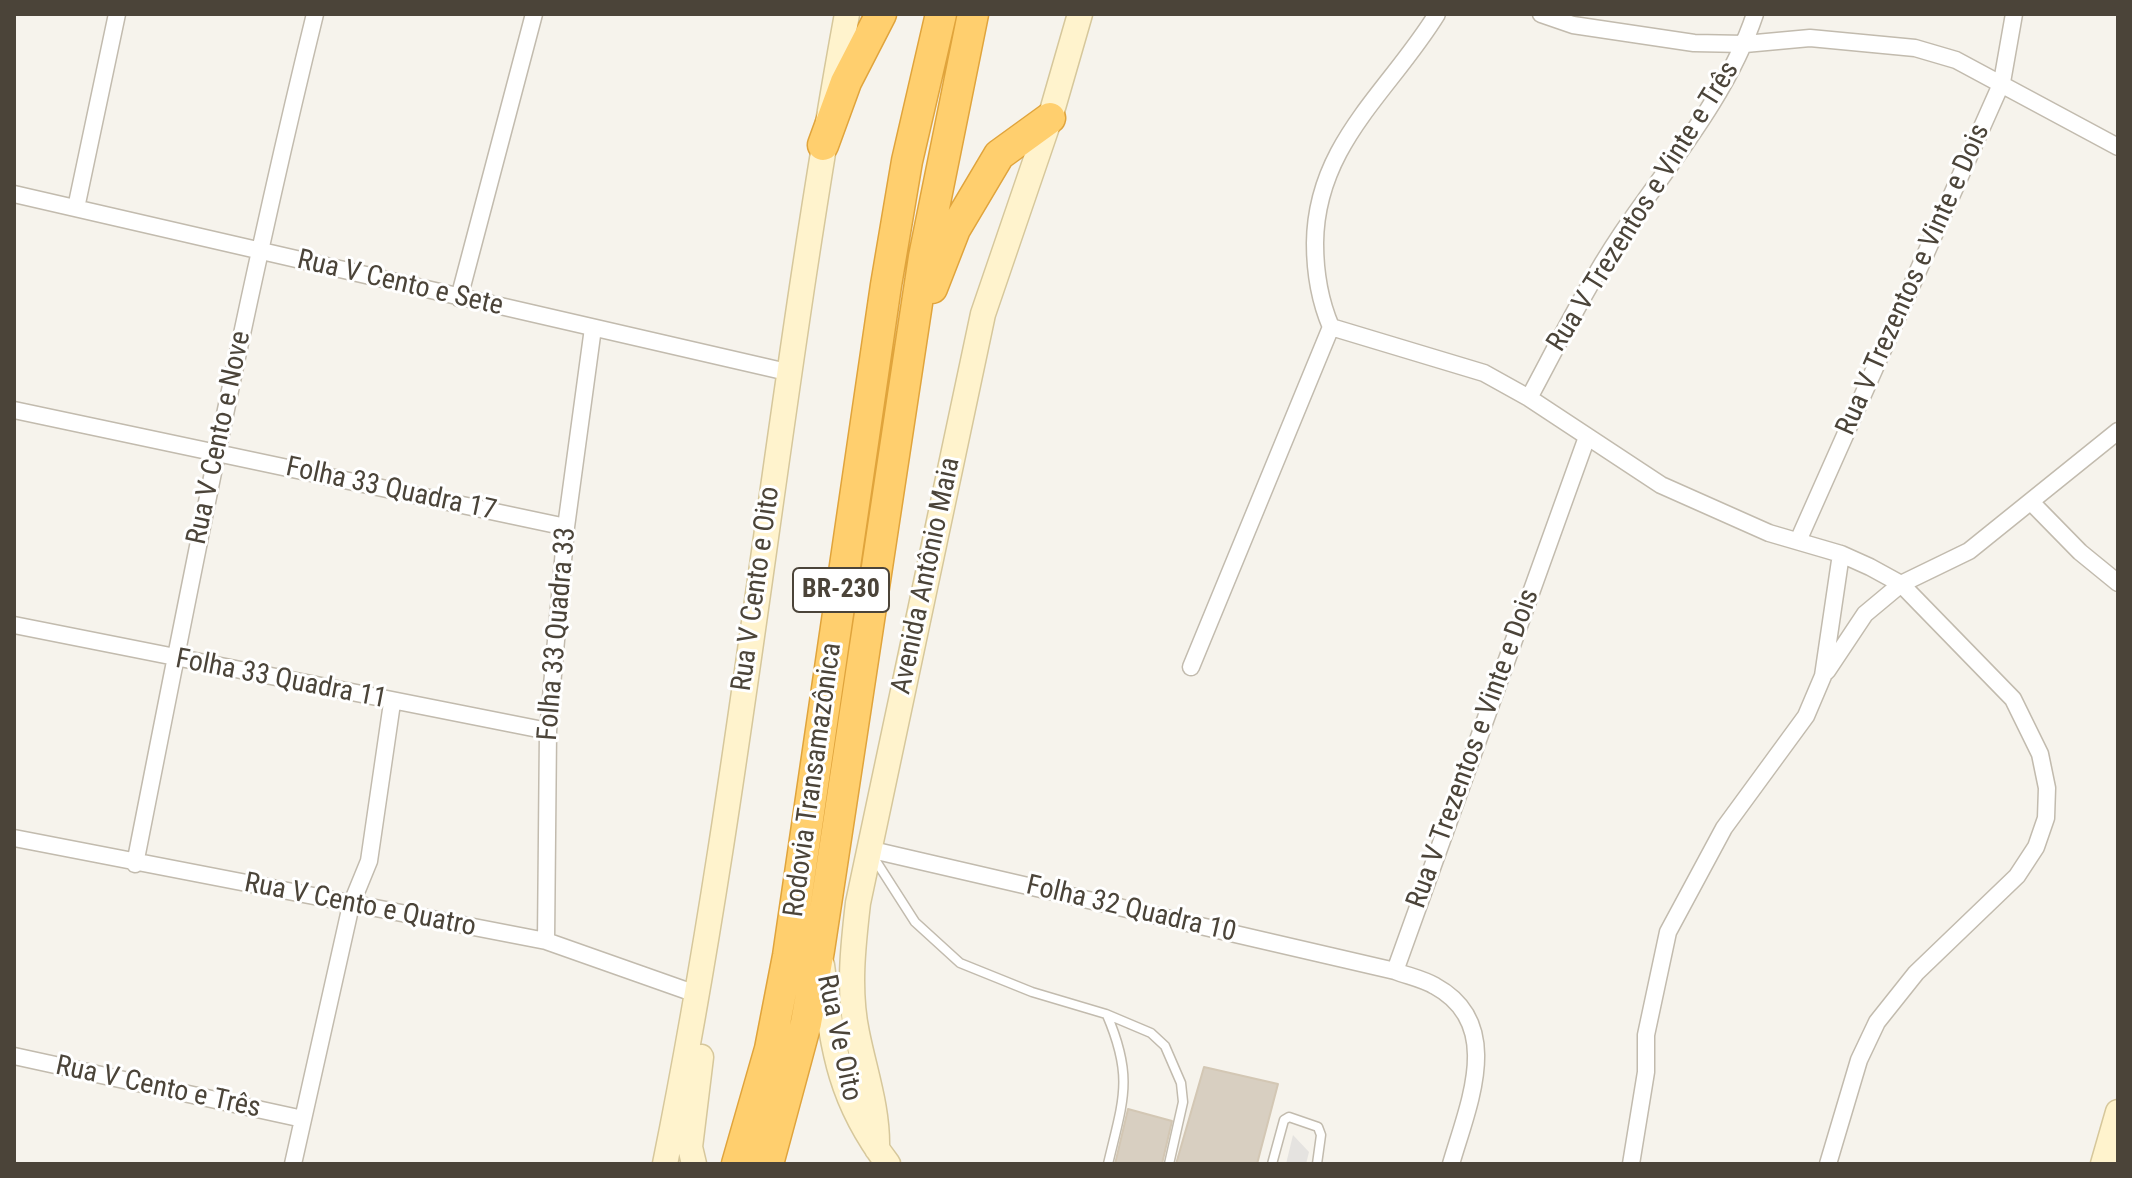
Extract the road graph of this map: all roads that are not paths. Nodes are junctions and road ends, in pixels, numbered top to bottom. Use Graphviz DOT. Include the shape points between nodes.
graph roads {
  1 [pos="117,14"];
  2 [pos="315,14"];
  3 [pos="534,14"];
  4 [pos="847,14"];
  5 [pos="881,14"];
  6 [pos="941,14"];
  7 [pos="973,14"];
  8 [pos="1080,14"];
  9 [pos="1437,14"];
  10 [pos="1541,14"];
  11 [pos="1755,14"];
  12 [pos="2014,14"];
  13 [pos="1745,44"];
  14 [pos="2002,82"];
  15 [pos="1050,118"];
  16 [pos="823,145"];
  17 [pos="2118,147"];
  18 [pos="14,194"];
  19 [pos="76,208"];
  20 [pos="259,252"];
  21 [pos="459,298"];
  22 [pos="1331,327"];
  23 [pos="593,328"];
  24 [pos="787,372"];
  25 [pos="905,378"];
  26 [pos="1529,398"];
  27 [pos="14,410"];
  28 [pos="2118,431"];
  29 [pos="1587,437"];
  30 [pos="216,453"];
  31 [pos="2031,502"];
  32 [pos="566,527"];
  33 [pos="1798,541"];
  34 [pos="1841,554"];
  35 [pos="2118,583"];
  36 [pos="1901,584"];
  37 [pos="14,625"];
  38 [pos="176,659"];
  39 [pos="1191,667"];
  40 [pos="1823,676"];
  41 [pos="392,703"];
  42 [pos="548,731"];
  43 [pos="14,838"];
  44 [pos="868,849"];
  45 [pos="135,864"];
  46 [pos="351,905"];
  47 [pos="546,941"];
  48 [pos="819,950"];
  49 [pos="1395,971"];
  50 [pos="699,995"];
  51 [pos="1106,1014"];
  52 [pos="14,1056"];
  53 [pos="2118,1112"];
  54 [pos="303,1119"];
  55 [pos="882,1157"];
  56 [pos="293,1164"];
  57 [pos="665,1164"];
  58 [pos="694,1164"];
  59 [pos="737,1164"];
  60 [pos="768,1164"];
  61 [pos="1108,1164"];
  62 [pos="1169,1164"];
  63 [pos="1272,1164"];
  64 [pos="1317,1164"];
  65 [pos="1451,1164"];
  66 [pos="1631,1164"];
  67 [pos="1828,1164"];
  68 [pos="2103,1164"];
  1 -- 19 [label="street"];
  2 -- 20 [label="street, Rua V Cento e Nove"];
  3 -- 21 [label="street"];
  4 -- 16 [label="main road, Rua V Cento e Oito"];
  5 -- 16 [label="highway" via="846,82"];
  6 -- 59 [label="highway, Rodovia Transamazônica / BR-230" via="907,161 886,285 788,956 770,1049"];
  7 -- 25 [label="highway, Rodovia Transamazônica / BR-230"];
  8 -- 15 [label="main road, Avenida Antônio Maia"];
  9 -- 22 [label="street" via="1402,67 1364,110 1323,182 1315,262"];
  10 -- 13 [label="street" via="1645,38"];
  11 -- 13 [label="street, Rua V Trezentos e Vinte e Três"];
  12 -- 14 [label="street, Rua V Trezentos e Vinte e Dois"];
  13 -- 14 [label="street" via="1810,38 1915,48"];
  13 -- 26 [label="street, Rua V Trezentos e Vinte e Três" via="1684,148 1584,294"];
  14 -- 17 [label="street"];
  14 -- 33 [label="street, Rua V Trezentos e Vinte e Dois"];
  15 -- 25 [label="highway" via="999,155 960,220 930,292"];
  15 -- 44 [label="main road, Avenida Antônio Maia" via="983,314"];
  16 -- 24 [label="main road, Rua V Cento e Oito"];
  18 -- 19 [label="street, Rua V Cento e Sete"];
  19 -- 20 [label="street, Rua V Cento e Sete"];
  20 -- 21 [label="street, Rua V Cento e Sete"];
  20 -- 30 [label="street, Rua V Cento e Nove"];
  21 -- 23 [label="street, Rua V Cento e Sete"];
  22 -- 26 [label="street" via="1484,373"];
  22 -- 39 [label="street"];
  23 -- 24 [label="street, Rua V Cento e Sete"];
  23 -- 32 [label="street, Folha 33 Quadra 33"];
  24 -- 50 [label="main road, Rua V Cento e Oito"];
  25 -- 48 [label="highway, Rodovia Transamazônica / BR-230"];
  26 -- 29 [label="street"];
  27 -- 30 [label="street, Folha 33 Quadra 17"];
  28 -- 31 [label="street"];
  29 -- 33 [label="street" via="1661,485"];
  29 -- 49 [label="street, Rua V Trezentos e Vinte e Dois"];
  30 -- 32 [label="street, Folha 33 Quadra 17"];
  30 -- 38 [label="street, Rua V Cento e Nove"];
  31 -- 35 [label="street"];
  31 -- 36 [label="street" via="1969,551"];
  32 -- 42 [label="street, Folha 33 Quadra 33"];
  33 -- 34 [label="street"];
  34 -- 36 [label="street"];
  34 -- 40 [label="street"];
  36 -- 40 [label="street" via="1865,614"];
  36 -- 67 [label="street" via="2013,699 2040,754 2046,818 2036,847 2017,876 1916,973 1877,1022 1859,1060"];
  37 -- 38 [label="street, Folha 33 Quadra 11"];
  38 -- 41 [label="street, Folha 33 Quadra 11"];
  38 -- 45 [label="street, Rua V Cento e Nove"];
  40 -- 66 [label="street" via="1806,716 1724,828 1668,932 1646,1035 1646,1072"];
  41 -- 42 [label="street, Folha 33 Quadra 11"];
  41 -- 46 [label="street" via="369,861"];
  42 -- 47 [label="street, Folha 33 Quadra 33"];
  43 -- 45 [label="street, Rua V Cento e Quatro"];
  44 -- 49 [label="street, Folha 32 Quadra 10"];
  44 -- 51 [label="lane" via="915,922 960,963"];
  44 -- 55 [label="main road, Avenida Antônio Maia" via="858,903 853,998"];
  45 -- 46 [label="street, Rua V Cento e Quatro"];
  46 -- 47 [label="street, Rua V Cento e Quatro"];
  46 -- 54 [label="street"];
  47 -- 50 [label="street, Rua V Cento e Quatro"];
  48 -- 55 [label="main road, Rua Ve Oito" via="841,1082 860,1126"];
  48 -- 60 [label="highway, Rodovia Transamazônica / BR-230" via="806,1023"];
  49 -- 65 [label="street, Folha 32 Quadra 10" via="1434,985 1454,999 1474,1029 1475,1081"];
  50 -- 57 [label="main road, Rua V Cento e Oito"];
  50 -- 58 [label="main road" via="702,1046 690,1147"];
  51 -- 61 [label="lane" via="1124,1063 1126,1087"];
  51 -- 62 [label="lane" via="1151,1033 1174,1065 1183,1102"];
  52 -- 54 [label="street, Rua V Cento e Três"];
  53 -- 68 [label="main road"];
  54 -- 56 [label="street"];
  63 -- 64 [label="lane" via="1284,1120 1297,1118 1318,1127"];
}
